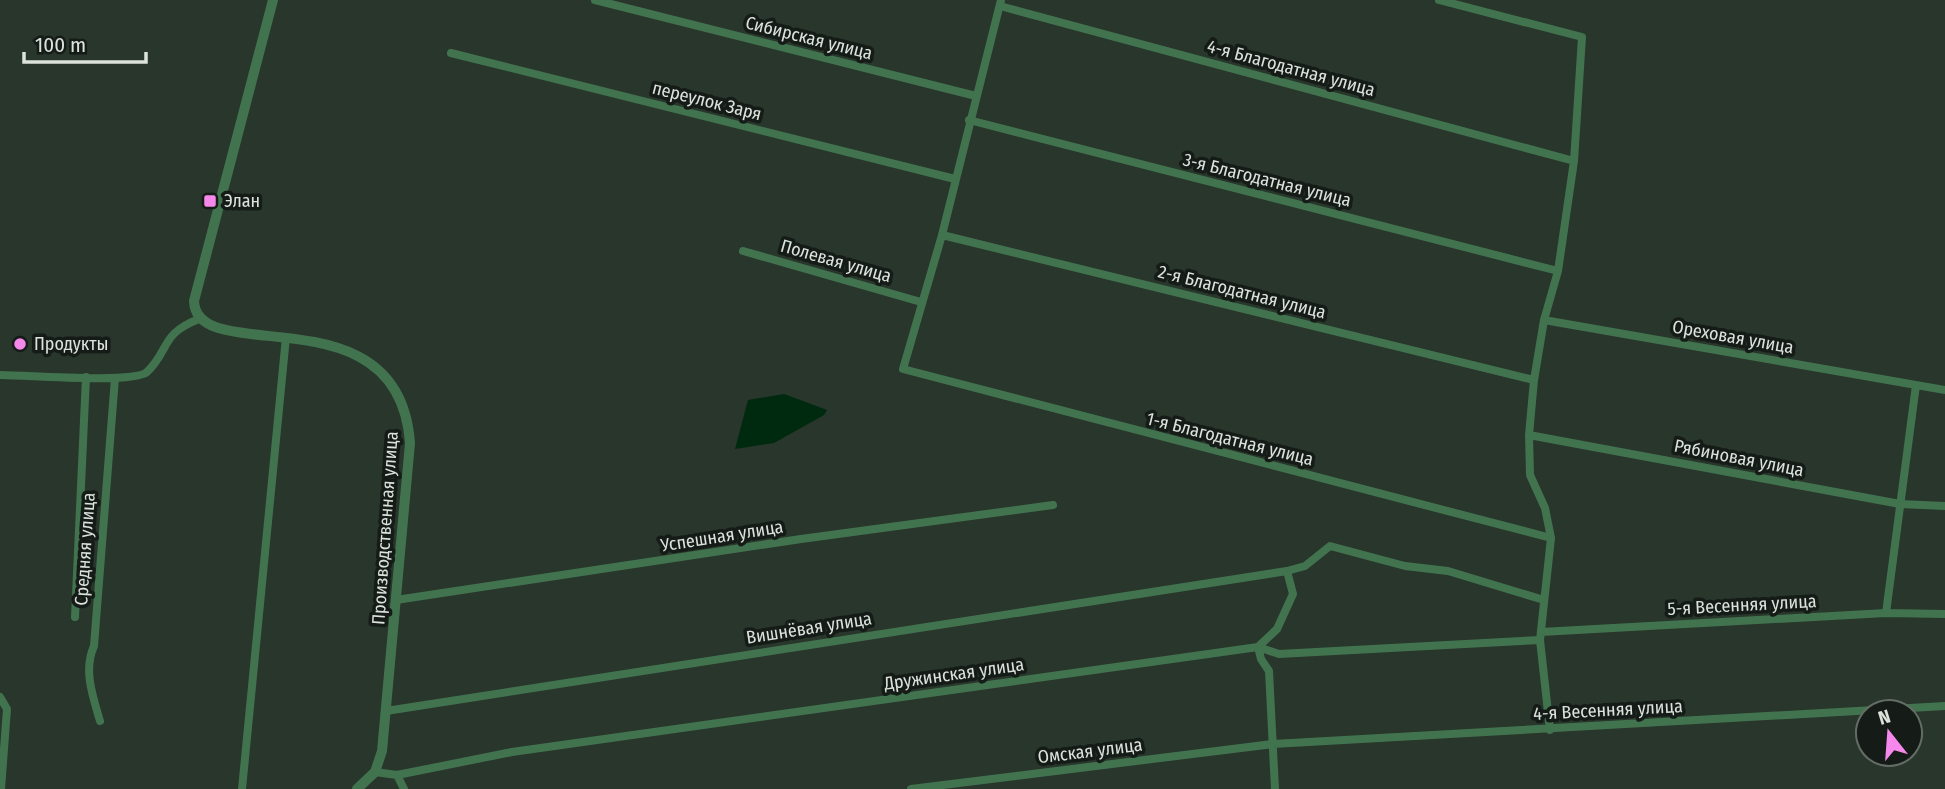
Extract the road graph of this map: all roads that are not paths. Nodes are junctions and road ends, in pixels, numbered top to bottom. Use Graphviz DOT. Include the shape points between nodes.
graph roads {
  1 [pos="274,0"];
  2 [pos="595,0"];
  3 [pos="1439,0"];
  4 [pos="1001,3"];
  5 [pos="451,53"];
  6 [pos="976,96"];
  7 [pos="969,120"];
  8 [pos="1574,161"];
  9 [pos="955,179"];
  10 [pos="942,235"];
  11 [pos="743,251"];
  12 [pos="1558,271"];
  13 [pos="921,302"];
  14 [pos="199,319"];
  15 [pos="1544,320"];
  16 [pos="286,337"];
  17 [pos="0,375"];
  18 [pos="86,377"];
  19 [pos="115,379"];
  20 [pos="1534,380"];
  21 [pos="1916,385"];
  22 [pos="1945,390"];
  23 [pos="1529,435"];
  24 [pos="1900,504"];
  25 [pos="1053,505"];
  26 [pos="1945,506"];
  27 [pos="1551,538"];
  28 [pos="1287,571"];
  29 [pos="396,600"];
  30 [pos="1544,600"];
  31 [pos="1886,614"];
  32 [pos="1945,614"];
  33 [pos="75,617"];
  34 [pos="1541,636"];
  35 [pos="1258,648"];
  36 [pos="0,697"];
  37 [pos="1945,706"];
  38 [pos="386,711"];
  39 [pos="100,721"];
  40 [pos="1550,730"];
  41 [pos="1273,744"];
  42 [pos="375,772"];
  43 [pos="397,775"];
  44 [pos="1,789"];
  45 [pos="242,789"];
  46 [pos="356,789"];
  47 [pos="404,789"];
  48 [pos="911,789"];
  49 [pos="1275,789"];
  1 -- 14 [label="street" via="194,301"];
  2 -- 6 [label="street, Сибирская улица"];
  3 -- 8 [label="street" via="1582,37"];
  4 -- 6 [label="street"];
  4 -- 8 [label="street, 4-я Благодатная улица"];
  5 -- 9 [label="street, переулок Заря"];
  6 -- 7 [label="street"];
  7 -- 9 [label="street"];
  7 -- 12 [label="street, 3-я Благодатная улица"];
  8 -- 12 [label="street"];
  9 -- 10 [label="street"];
  10 -- 13 [label="street"];
  10 -- 20 [label="street, 2-я Благодатная улица"];
  11 -- 13 [label="street, Полевая улица"];
  12 -- 15 [label="street"];
  13 -- 27 [label="street, 1-я Благодатная улица" via="903,369"];
  14 -- 16 [label="street, Производственная улица" via="218,329"];
  14 -- 19 [label="street" via="173,332 148,371"];
  15 -- 20 [label="street"];
  15 -- 21 [label="street, Ореховая улица"];
  16 -- 29 [label="street, Производственная улица" via="360,356 384,374 401,397 409,419 410,443"];
  16 -- 45 [label="street"];
  17 -- 18 [label="street"];
  18 -- 19 [label="street"];
  18 -- 33 [label="street"];
  19 -- 39 [label="street, Средняя улица" via="90,654 90,688"];
  20 -- 23 [label="street"];
  21 -- 22 [label="street, Ореховая улица"];
  21 -- 24 [label="street"];
  23 -- 24 [label="street, Рябиновая улица"];
  23 -- 27 [label="street" via="1530,475 1545,508"];
  24 -- 26 [label="street, Рябиновая улица"];
  24 -- 31 [label="street"];
  25 -- 29 [label="street, Успешная улица"];
  27 -- 30 [label="street"];
  28 -- 30 [label="street, Вишнёвая улица" via="1305,566 1330,546 1405,566 1448,571"];
  28 -- 35 [label="street" via="1293,594 1277,629"];
  28 -- 38 [label="street, Вишнёвая улица"];
  29 -- 38 [label="street, Производственная улица"];
  30 -- 34 [label="street"];
  31 -- 32 [label="street, 5-я Весенняя улица"];
  31 -- 34 [label="street, 5-я Весенняя улица"];
  34 -- 35 [label="street, Дружинская улица" via="1279,654"];
  34 -- 40 [label="street"];
  35 -- 41 [label="street" via="1269,671"];
  35 -- 43 [label="street, Дружинская улица" via="512,752"];
  36 -- 44 [label="street" via="7,709"];
  37 -- 40 [label="street, 4-я Весенняя улица"];
  38 -- 42 [label="street, Производственная улица"];
  40 -- 41 [label="street, 4-я Весенняя улица"];
  41 -- 48 [label="street, Омская улица"];
  41 -- 49 [label="street"];
  42 -- 43 [label="street, Дружинская улица"];
  42 -- 46 [label="street"];
  43 -- 47 [label="street"];
}
